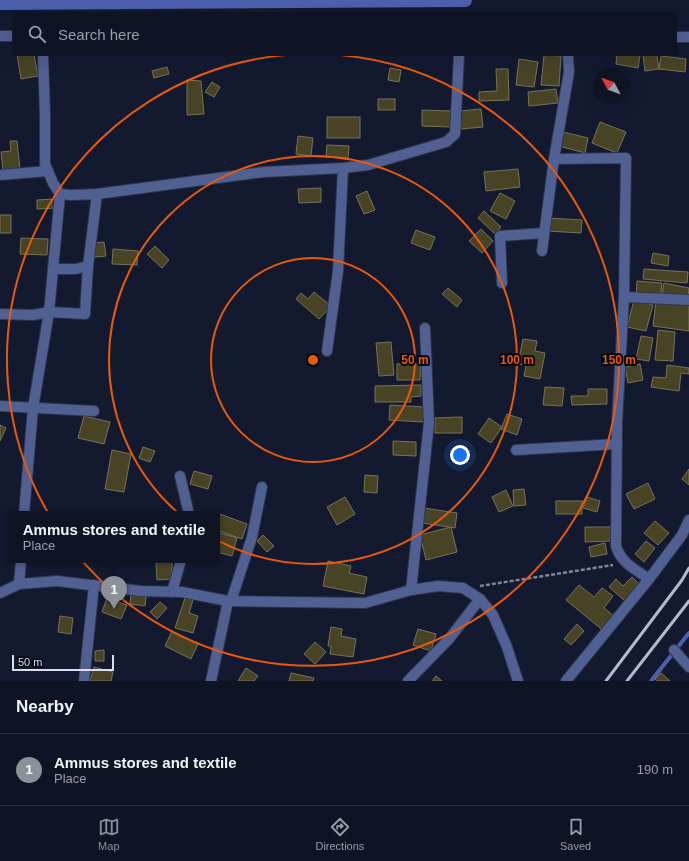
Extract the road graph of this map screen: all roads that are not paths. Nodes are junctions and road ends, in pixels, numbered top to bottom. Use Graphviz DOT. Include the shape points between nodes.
graph roads {
  1 [pos="0,36"];
  2 [pos="12,36"];
  3 [pos="677,37"];
  4 [pos="689,37"];
  5 [pos="43,56"];
  6 [pos="459,56"];
  7 [pos="568,56"];
  8 [pos="554,159"];
  9 [pos="343,168"];
  10 [pos="48,172"];
  11 [pos="0,175"];
  12 [pos="60,194"];
  13 [pos="97,194"];
  14 [pos="544,233"];
  15 [pos="542,251"];
  16 [pos="88,266"];
  17 [pos="53,269"];
  18 [pos="502,283"];
  19 [pos="624,297"];
  20 [pos="689,300"];
  21 [pos="49,312"];
  22 [pos="0,314"];
  23 [pos="425,328"];
  24 [pos="328,351"];
  25 [pos="0,406"];
  26 [pos="33,408"];
  27 [pos="94,411"];
  28 [pos="617,444"];
  29 [pos="516,450"];
  30 [pos="180,476"];
  31 [pos="262,487"];
  32 [pos="24,511"];
  33 [pos="188,511"];
  34 [pos="689,520"];
  35 [pos="21,563"];
  36 [pos="180,563"];
  37 [pos="649,579"];
  38 [pos="19,584"];
  39 [pos="94,585"];
  40 [pos="411,590"];
  41 [pos="172,592"];
  42 [pos="0,593"];
  43 [pos="480,599"];
  44 [pos="229,601"];
  45 [pos="674,650"];
  46 [pos="689,667"];
  47 [pos="84,681"];
  48 [pos="211,681"];
  49 [pos="408,681"];
  50 [pos="518,681"];
  51 [pos="566,681"];
  1 -- 2 [label="street"];
  3 -- 4 [label="street"];
  5 -- 10 [label="street" via="45,164"];
  6 -- 9 [label="street" via="455,134 452,139 368,165"];
  7 -- 8 [label="street" via="569,72"];
  8 -- 14 [label="street"];
  8 -- 19 [label="street" via="626,158"];
  9 -- 13 [label="street" via="264,172"];
  9 -- 24 [label="street" via="338,271"];
  10 -- 11 [label="street"];
  10 -- 12 [label="street"];
  12 -- 13 [label="street"];
  12 -- 17 [label="street"];
  13 -- 16 [label="street"];
  14 -- 15 [label="street"];
  14 -- 18 [label="street" via="500,236"];
  16 -- 17 [label="street" via="76,270"];
  16 -- 21 [label="street" via="85,314"];
  17 -- 21 [label="street"];
  19 -- 20 [label="street"];
  19 -- 28 [label="street"];
  21 -- 22 [label="street"];
  21 -- 26 [label="street"];
  23 -- 40 [label="street" via="429,423"];
  25 -- 26 [label="street"];
  26 -- 27 [label="street"];
  26 -- 32 [label="street"];
  28 -- 29 [label="street"];
  28 -- 37 [label="street" via="616,546 626,563"];
  30 -- 33 [label="street"];
  31 -- 44 [label="street" via="252,537"];
  34 -- 37 [label="street" via="682,534"];
  35 -- 38 [label="street"];
  36 -- 41 [label="street"];
  37 -- 51 [label="street"];
  38 -- 39 [label="street" via="56,581"];
  38 -- 42 [label="street"];
  39 -- 41 [label="street"];
  39 -- 47 [label="street"];
  40 -- 43 [label="street" via="438,586 463,588"];
  40 -- 44 [label="street" via="365,603"];
  41 -- 44 [label="street"];
  43 -- 49 [label="street" via="448,639"];
  43 -- 50 [label="street" via="493,615"];
  44 -- 48 [label="street"];
  45 -- 46 [label="street"];
}
